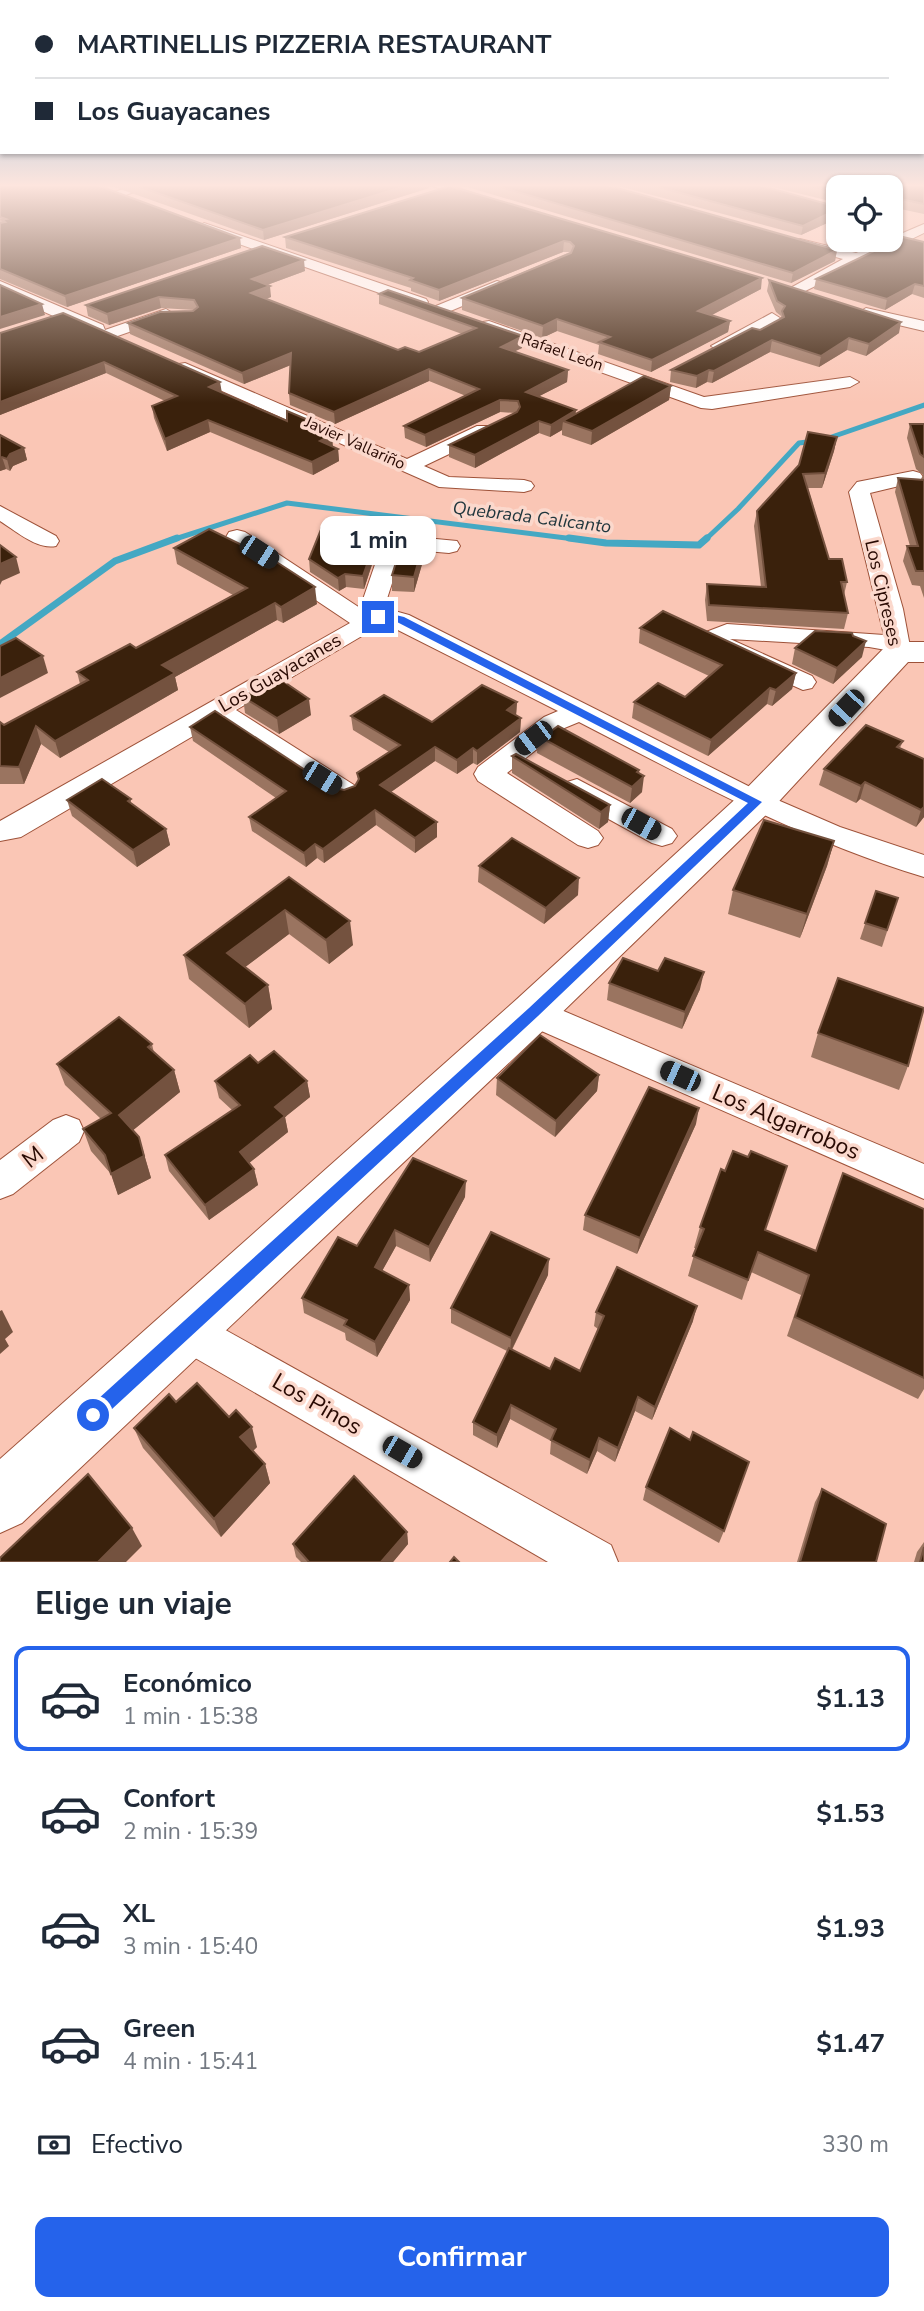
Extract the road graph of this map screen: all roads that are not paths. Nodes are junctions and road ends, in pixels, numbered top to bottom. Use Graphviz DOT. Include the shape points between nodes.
graph roads {
  1 [pos="288,257"];
  2 [pos="853,257"];
  3 [pos="857,258"];
  4 [pos="515,279"];
  5 [pos="0,286"];
  6 [pos="819,299"];
  7 [pos="93,307"];
  8 [pos="845,307"];
  9 [pos="442,309"];
  10 [pos="180,312"];
  11 [pos="67,316"];
  12 [pos="772,318"];
  13 [pos="45,323"];
  14 [pos="924,326"];
  15 [pos="109,334"];
  16 [pos="134,345"];
  17 [pos="698,357"];
  18 [pos="171,362"];
  19 [pos="674,370"];
  20 [pos="850,382"];
  21 [pos="649,383"];
  22 [pos="497,424"];
  23 [pos="408,466"];
  24 [pos="913,477"];
  25 [pos="524,486"];
  26 [pos="0,512"];
  27 [pos="237,537"];
  28 [pos="342,537"];
  29 [pos="48,541"];
  30 [pos="394,541"];
  31 [pos="449,545"];
  32 [pos="369,617"];
  33 [pos="907,650"];
  34 [pos="803,682"];
  35 [pos="217,710"];
  36 [pos="581,711"];
  37 [pos="536,766"];
  38 [pos="344,792"];
  39 [pos="756,802"];
  40 [pos="4,831"];
  41 [pos="662,836"];
  42 [pos="588,838"];
  43 [pos="924,866"];
  44 [pos="533,1012"];
  45 [pos="66,1132"];
  46 [pos="0,1182"];
  47 [pos="924,1182"];
  48 [pos="186,1329"];
  49 [pos="0,1501"];
  50 [pos="594,1562"];
  1 -- 9 [label="street, Rafael León"];
  2 -- 3 [label="street"];
  3 -- 6 [label="street" via="787,289"];
  4 -- 9 [label="street"];
  5 -- 11 [label="street"];
  7 -- 11 [label="street"];
  8 -- 14 [label="street"];
  9 -- 21 [label="street, Rafael León"];
  10 -- 15 [label="street"];
  11 -- 13 [label="street"];
  11 -- 15 [label="street"];
  12 -- 17 [label="street"];
  15 -- 16 [label="street"];
  18 -- 23 [label="street, Javier Vallariño"];
  19 -- 21 [label="street"];
  20 -- 21 [label="street, Rafael León" via="712,403"];
  22 -- 23 [label="street"];
  23 -- 25 [label="street, Javier Vallariño" via="450,484"];
  24 -- 33 [label="street, Los Cipreses" via="864,486 859,492"];
  26 -- 29 [label="street"];
  27 -- 32 [label="street"];
  28 -- 30 [label="street"];
  30 -- 31 [label="street"];
  30 -- 32 [label="street"];
  32 -- 35 [label="street, Los Guayacanes"];
  32 -- 36 [label="street" via="401,620"];
  33 -- 34 [label="street" via="869,640 727,631 715,637 718,643"];
  33 -- 39 [label="street, Los Cipreses"];
  35 -- 38 [label="street"];
  35 -- 40 [label="street, Los Guayacanes"];
  36 -- 37 [label="street" via="553,723"];
  36 -- 39 [label="street"];
  37 -- 41 [label="street"];
  37 -- 42 [label="street" via="488,774"];
  39 -- 43 [label="street" via="830,834"];
  39 -- 44 [label="street, Los Cipreses"];
  44 -- 47 [label="street, Los Algarrobos"];
  44 -- 48 [label="street, Los Cipreses"];
  45 -- 46 [label="street, M"];
  48 -- 49 [label="street, Los Cipreses"];
  48 -- 50 [label="street, Los Pinos"];
}
